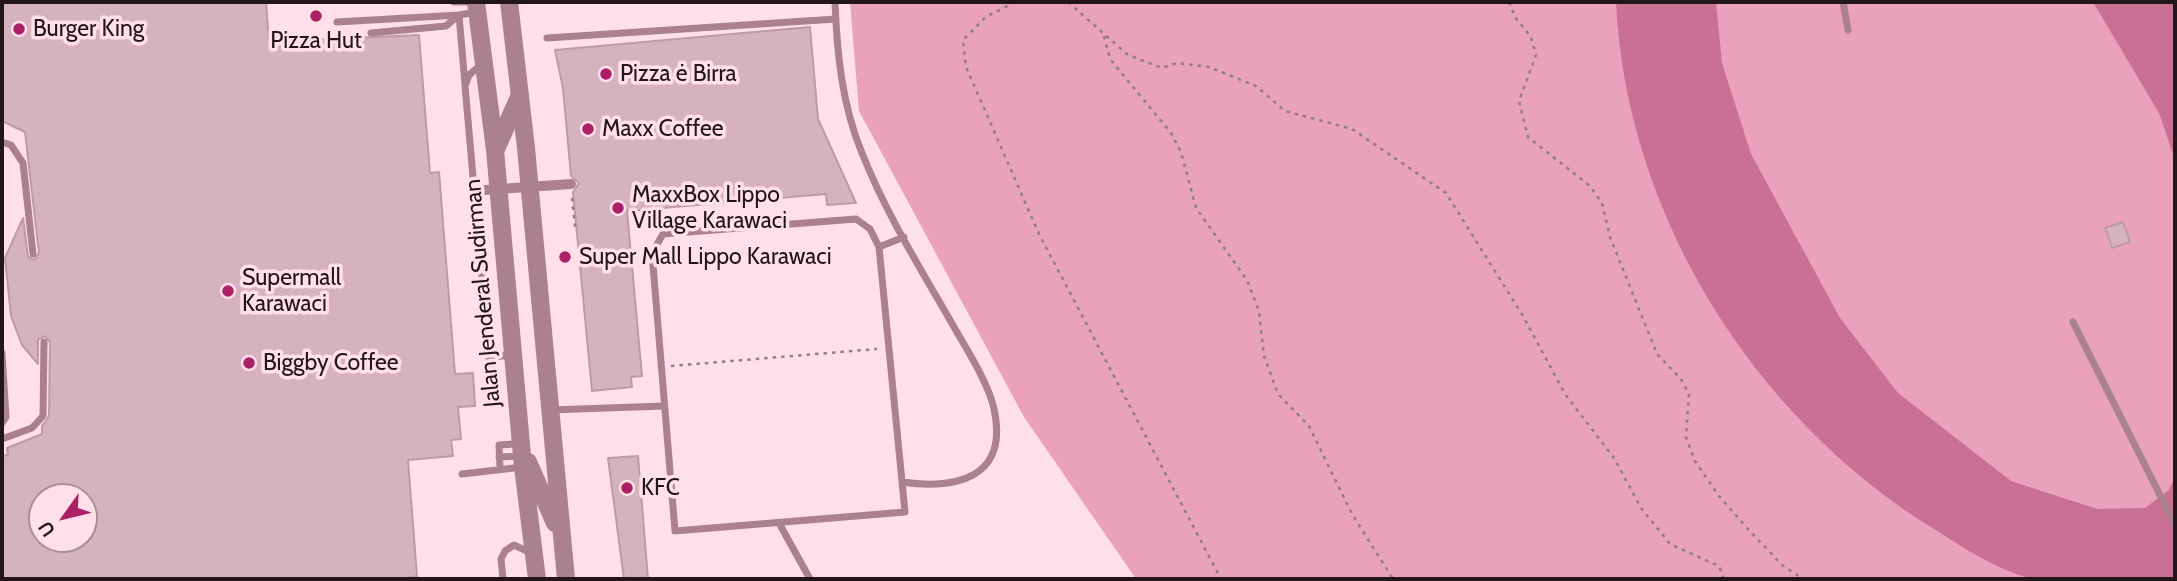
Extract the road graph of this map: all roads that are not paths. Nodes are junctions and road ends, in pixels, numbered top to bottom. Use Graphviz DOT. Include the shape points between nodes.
graph roads {
  1 [pos="454,2"];
  2 [pos="509,2"];
  3 [pos="835,2"];
  4 [pos="1843,2"];
  5 [pos="477,7"];
  6 [pos="459,15"];
  7 [pos="836,19"];
  8 [pos="337,22"];
  9 [pos="1848,30"];
  10 [pos="371,33"];
  11 [pos="547,38"];
  12 [pos="484,62"];
  13 [pos="465,86"];
  14 [pos="520,95"];
  15 [pos="2,142"];
  16 [pos="495,150"];
  17 [pos="571,184"];
  18 [pos="485,190"];
  19 [pos="904,237"];
  20 [pos="879,247"];
  21 [pos="33,254"];
  22 [pos="2073,322"];
  23 [pos="44,342"];
  24 [pos="2,354"];
  25 [pos="664,405"];
  26 [pos="549,410"];
  27 [pos="2,423"];
  28 [pos="2,439"];
  29 [pos="522,456"];
  30 [pos="499,457"];
  31 [pos="500,469"];
  32 [pos="462,474"];
  33 [pos="902,482"];
  34 [pos="779,523"];
  35 [pos="2175,525"];
  36 [pos="562,537"];
  37 [pos="536,556"];
  38 [pos="503,579"];
  39 [pos="537,579"];
  40 [pos="566,579"];
  41 [pos="810,579"];
  1 -- 5 [label="lane"];
  2 -- 14 [label="street"];
  3 -- 7 [label="lane"];
  4 -- 9 [label="lane"];
  5 -- 6 [label="lane"];
  5 -- 12 [label="street, Jalan Jenderal Sudirman"];
  6 -- 8 [label="lane"];
  6 -- 10 [label="lane" via="446,26"];
  6 -- 13 [label="lane"];
  7 -- 11 [label="lane"];
  7 -- 19 [label="lane" via="845,106 874,181"];
  12 -- 13 [label="lane" via="469,75"];
  12 -- 16 [label="street, Jalan Jenderal Sudirman"];
  13 -- 30 [label="lane" via="489,358 508,355 515,444 499,445"];
  14 -- 16 [label="street"];
  14 -- 26 [label="street"];
  15 -- 21 [label="lane" via="11,145 23,163"];
  16 -- 29 [label="street, Jalan Jenderal Sudirman"];
  17 -- 18 [label="street, bridge"];
  19 -- 20 [label="lane"];
  19 -- 33 [label="lane" via="971,356 994,408 996,439 993,458 963,482 931,486"];
  20 -- 25 [label="lane" via="870,229 856,219 663,234 652,253"];
  20 -- 33 [label="lane"];
  22 -- 35 [label="lane"];
  23 -- 28 [label="lane" via="43,416 32,428"];
  24 -- 27 [label="lane" via="6,416"];
  25 -- 26 [label="lane"];
  25 -- 34 [label="lane" via="675,531"];
  26 -- 36 [label="street"];
  29 -- 30 [label="lane"];
  29 -- 31 [label="lane"];
  29 -- 36 [label="street"];
  29 -- 37 [label="street, Jalan Jenderal Sudirman"];
  30 -- 31 [label="lane"];
  31 -- 32 [label="lane"];
  33 -- 34 [label="lane" via="905,512"];
  34 -- 41 [label="lane"];
  36 -- 40 [label="street"];
  37 -- 38 [label="lane" via="514,545 505,551"];
  37 -- 39 [label="street, Jalan Jenderal Sudirman"];
}
